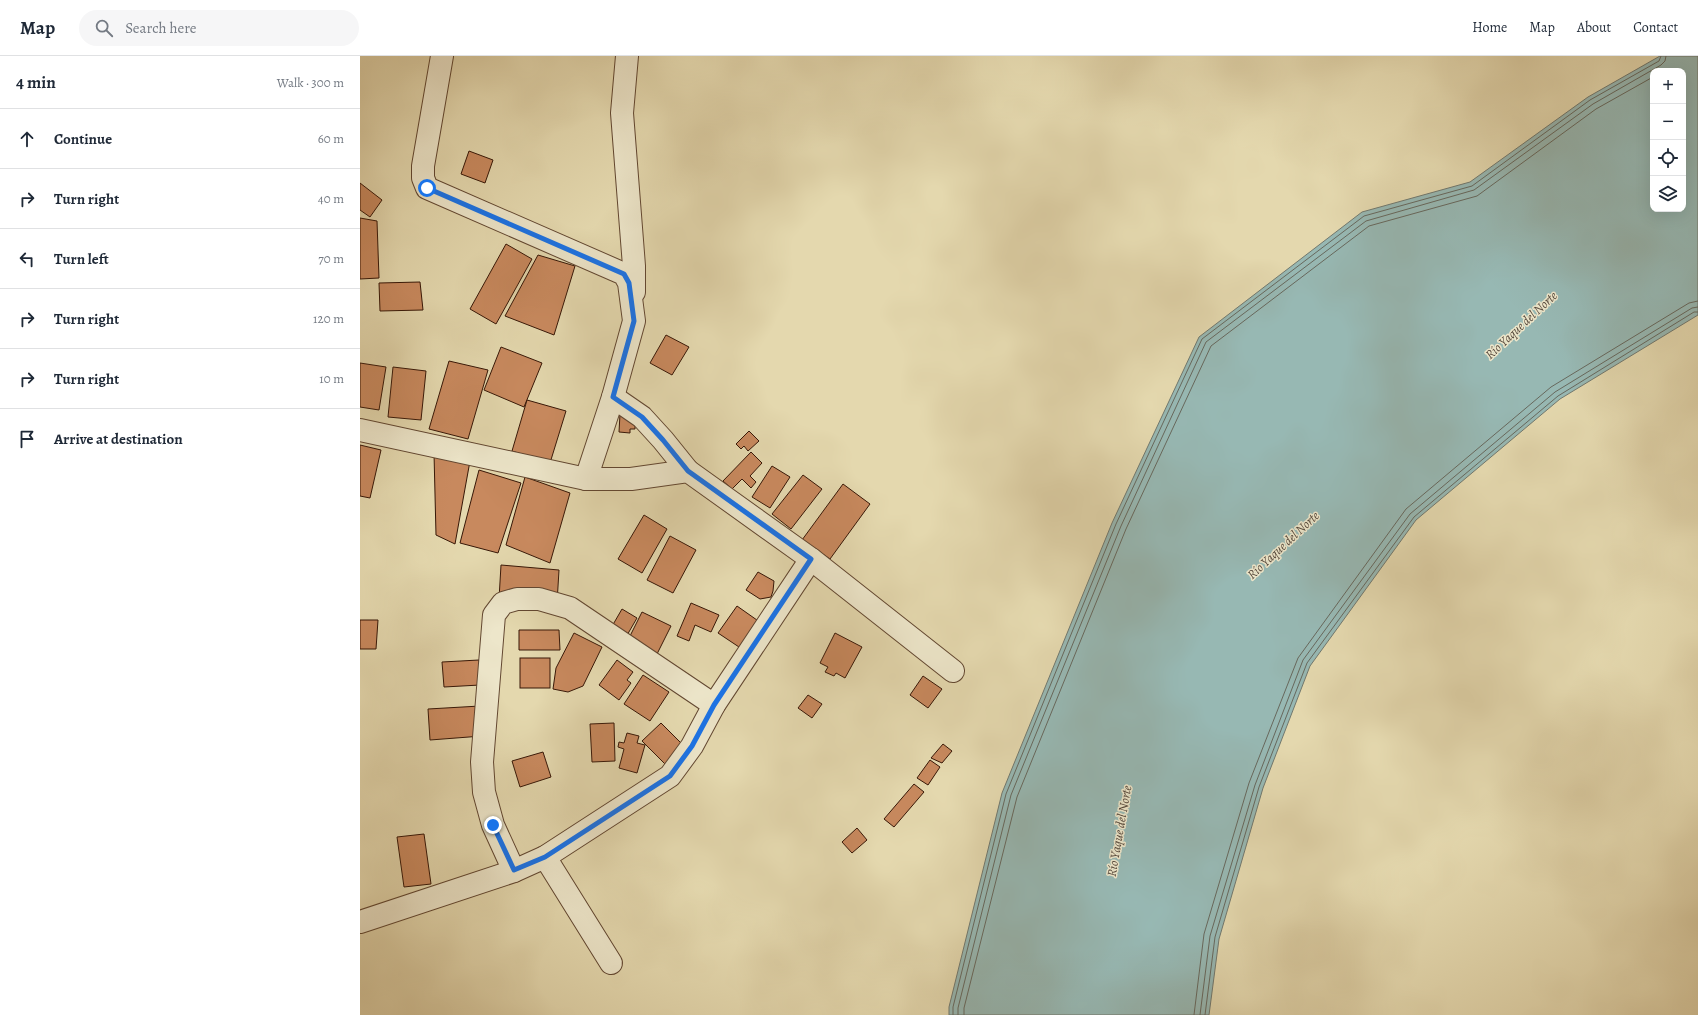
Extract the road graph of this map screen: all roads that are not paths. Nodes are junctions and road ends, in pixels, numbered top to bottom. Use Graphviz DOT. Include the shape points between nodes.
graph roads {
  1 [pos="442,56"];
  2 [pos="627,56"];
  3 [pos="634,321"];
  4 [pos="613,397"];
  5 [pos="360,430"];
  6 [pos="688,471"];
  7 [pos="586,479"];
  8 [pos="811,559"];
  9 [pos="953,671"];
  10 [pos="714,705"];
  11 [pos="545,857"];
  12 [pos="514,870"];
  13 [pos="360,922"];
  14 [pos="611,963"];
  1 -- 3 [label="street" via="423,166 423,178 427,188 624,274 629,283"];
  2 -- 3 [label="street" via="622,113 634,266"];
  3 -- 4 [label="street"];
  4 -- 6 [label="street" via="642,417"];
  4 -- 7 [label="street"];
  5 -- 7 [label="street"];
  6 -- 7 [label="street" via="631,479"];
  6 -- 8 [label="street"];
  8 -- 9 [label="street"];
  8 -- 10 [label="street"];
  10 -- 11 [label="street" via="692,746 670,776"];
  10 -- 12 [label="street" via="570,608 539,599 517,598 503,603 494,615 483,769 484,792 493,825"];
  11 -- 12 [label="street"];
  11 -- 14 [label="street"];
  12 -- 13 [label="street"];
}
